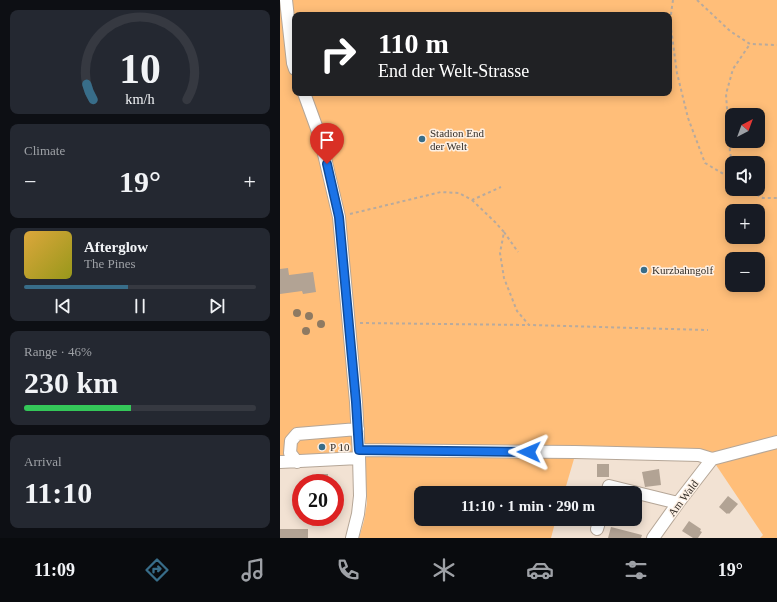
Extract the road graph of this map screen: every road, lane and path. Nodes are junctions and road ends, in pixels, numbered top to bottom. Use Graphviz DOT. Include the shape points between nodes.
graph roads {
  1 [pos="286,0"];
  2 [pos="673,0"];
  3 [pos="697,0"];
  4 [pos="671,12"];
  5 [pos="672,34"];
  6 [pos="750,44"];
  7 [pos="777,45"];
  8 [pos="292,54"];
  9 [pos="305,96"];
  10 [pos="731,156"];
  11 [pos="725,175"];
  12 [pos="501,187"];
  13 [pos="759,196"];
  14 [pos="777,198"];
  15 [pos="472,200"];
  16 [pos="339,217"];
  17 [pos="504,232"];
  18 [pos="518,252"];
  19 [pos="349,323"];
  20 [pos="529,325"];
  21 [pos="708,330"];
  22 [pos="358,429"];
  23 [pos="777,442"];
  24 [pos="359,454"];
  25 [pos="712,459"];
  26 [pos="280,462"];
  27 [pos="297,462"];
  28 [pos="642,494"];
  29 [pos="678,503"];
  30 [pos="352,538"];
  31 [pos="653,538"];
  1 -- 8 [label="street"];
  2 -- 4 [label="path"];
  3 -- 6 [label="path" via="730,31"];
  5 -- 11 [label="path" via="688,118 705,163"];
  6 -- 7 [label="path"];
  6 -- 10 [label="path" via="733,69 726,94"];
  9 -- 16 [label="street" via="320,137"];
  12 -- 15 [label="path"];
  13 -- 14 [label="path"];
  15 -- 16 [label="path" via="459,193 441,192"];
  15 -- 17 [label="path"];
  16 -- 19 [label="street"];
  17 -- 18 [label="path"];
  17 -- 20 [label="path" via="500,253 504,278 517,311"];
  19 -- 20 [label="path"];
  19 -- 22 [label="street"];
  20 -- 21 [label="path"];
  22 -- 24 [label="street"];
  22 -- 27 [label="street" via="297,434 291,441 290,453"];
  23 -- 25 [label="street"];
  24 -- 25 [label="street" via="575,452 699,455"];
  24 -- 27 [label="street"];
  24 -- 30 [label="street" via="360,496"];
  25 -- 29 [label="street, Am Wald"];
  26 -- 27 [label="street"];
  28 -- 29 [label="street"];
  29 -- 31 [label="street, Am Wald"];
}
